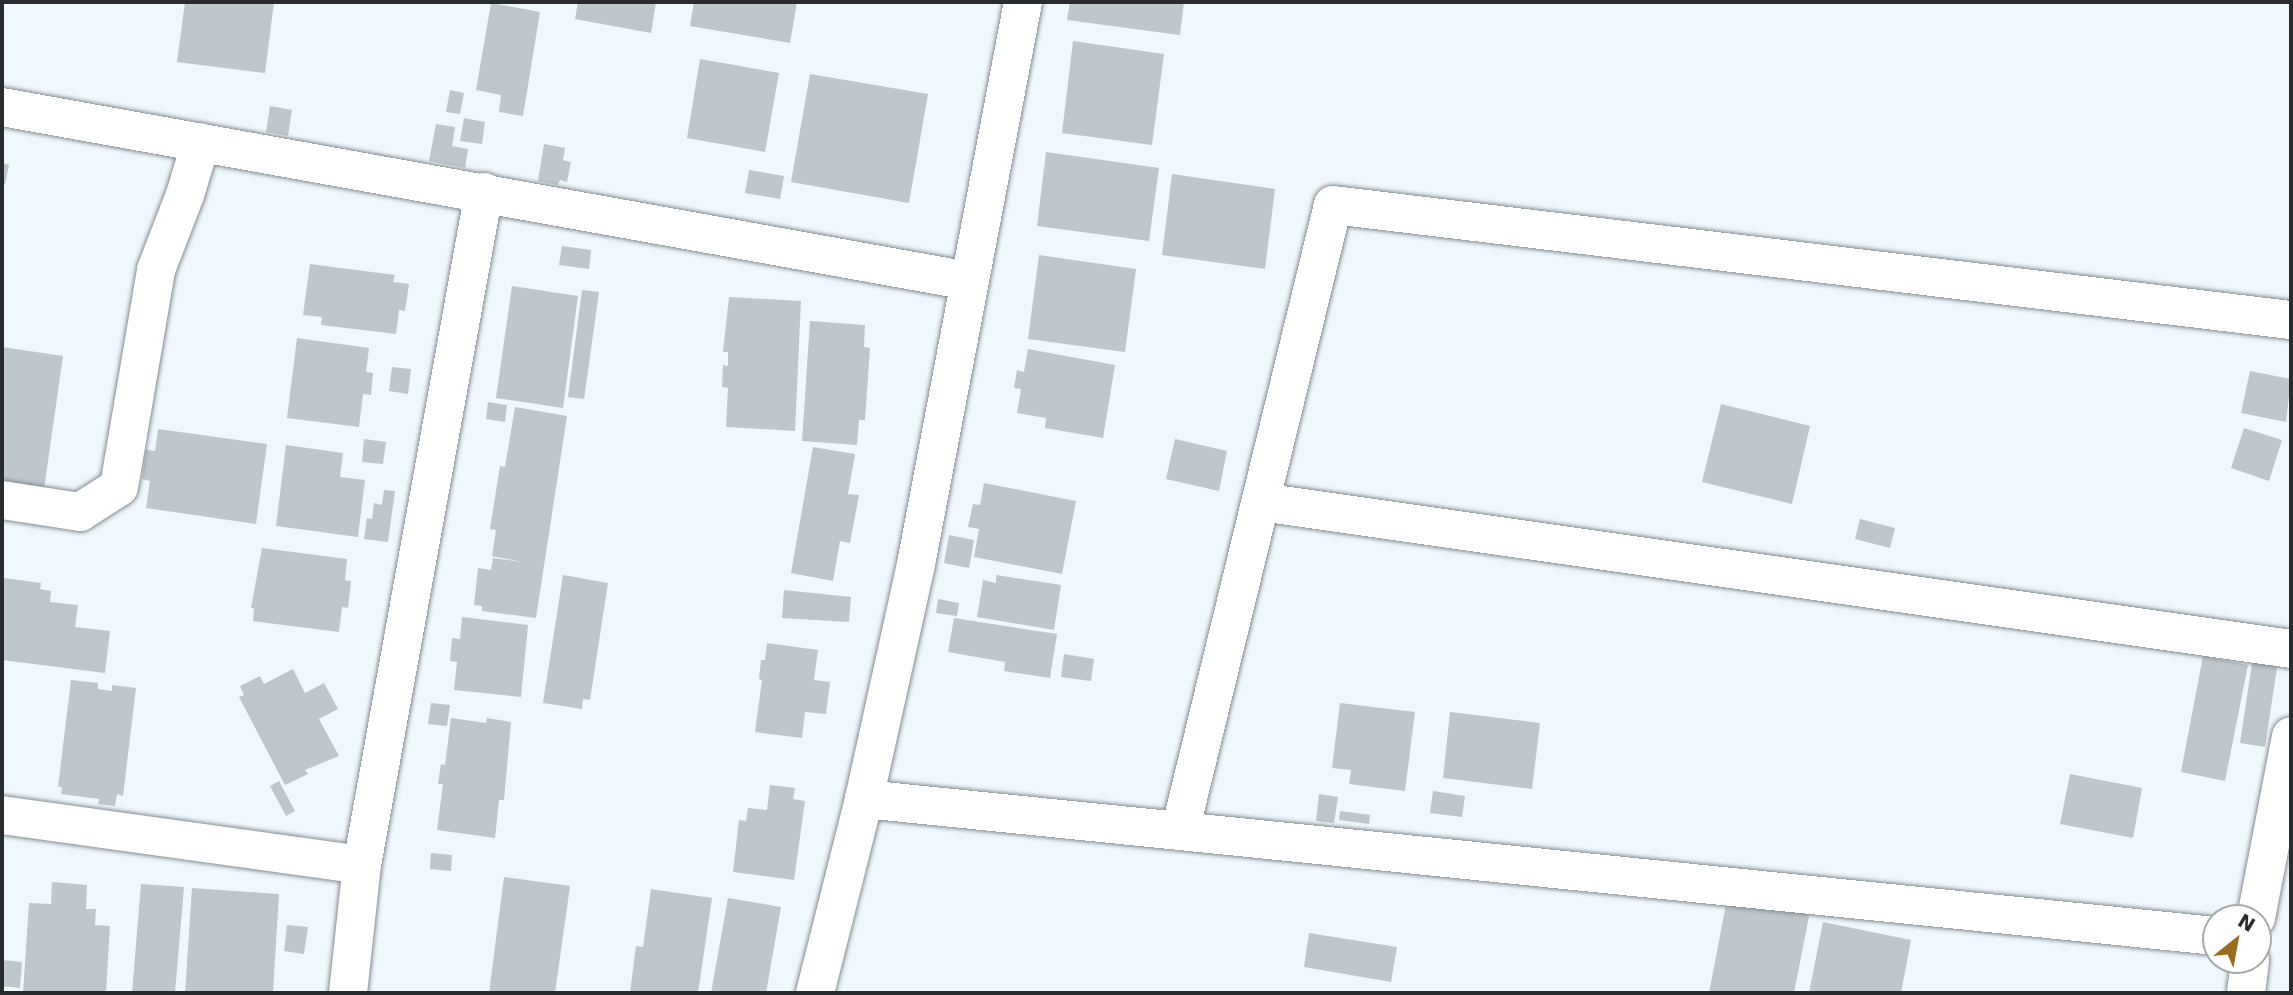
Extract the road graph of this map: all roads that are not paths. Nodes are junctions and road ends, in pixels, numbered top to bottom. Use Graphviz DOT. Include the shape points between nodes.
graph roads {
  1 [pos="1023,2"];
  2 [pos="2,107"];
  3 [pos="201,142"];
  4 [pos="484,192"];
  5 [pos="969,281"];
  6 [pos="2291,320"];
  7 [pos="2,500"];
  8 [pos="1261,502"];
  9 [pos="2291,649"];
  10 [pos="2291,736"];
  11 [pos="864,799"];
  12 [pos="2,815"];
  13 [pos="1180,831"];
  14 [pos="362,865"];
  15 [pos="2259,904"];
  16 [pos="2202,935"];
  17 [pos="2248,974"];
  18 [pos="348,993"];
  19 [pos="815,993"];
  20 [pos="2246,993"];
  1 -- 5 [label="street"];
  2 -- 3 [label="street"];
  3 -- 4 [label="street"];
  3 -- 7 [label="street" via="156,270 119,487 80,512"];
  4 -- 5 [label="street"];
  4 -- 14 [label="street"];
  5 -- 11 [label="street" via="916,564"];
  6 -- 8 [label="street" via="1333,205"];
  8 -- 9 [label="street"];
  8 -- 13 [label="street"];
  10 -- 15 [label="street"];
  11 -- 13 [label="street"];
  11 -- 19 [label="street"];
  12 -- 14 [label="street"];
  13 -- 16 [label="street"];
  14 -- 18 [label="street"];
  17 -- 20 [label="street"];
}
